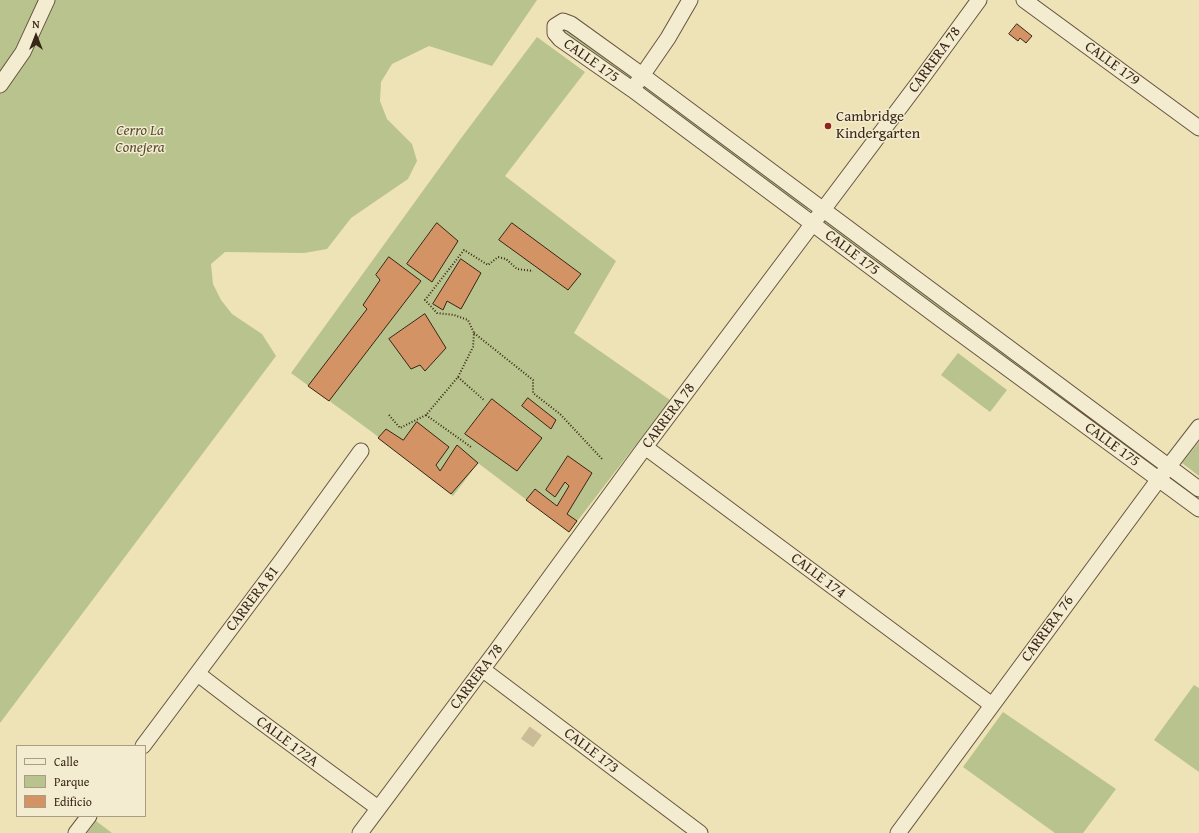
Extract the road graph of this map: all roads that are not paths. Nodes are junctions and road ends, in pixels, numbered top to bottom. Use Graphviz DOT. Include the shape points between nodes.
graph roads {
  1 [pos="47,0"];
  2 [pos="690,0"];
  3 [pos="979,0"];
  4 [pos="1024,0"];
  5 [pos="642,74"];
  6 [pos="0,85"];
  7 [pos="633,90"];
  8 [pos="1199,128"];
  9 [pos="823,209"];
  10 [pos="813,223"];
  11 [pos="1199,427"];
  12 [pos="645,447"];
  13 [pos="361,451"];
  14 [pos="1169,467"];
  15 [pos="1159,479"];
  16 [pos="1199,489"];
  17 [pos="1199,509"];
  18 [pos="482,670"];
  19 [pos="198,674"];
  20 [pos="992,705"];
  21 [pos="144,745"];
  22 [pos="378,808"];
  23 [pos="360,833"];
  24 [pos="700,833"];
  25 [pos="898,833"];
  1 -- 6 [label="street" via="23,52"];
  2 -- 5 [label="street" via="668,38"];
  3 -- 9 [label="street, CARRERA 78"];
  4 -- 8 [label="street, CALLE 179"];
  5 -- 7 [label="street"];
  5 -- 7 [label="street, CALLE 175" via="571,24 563,21 555,26 555,33 560,39"];
  5 -- 9 [label="street, CALLE 175"];
  7 -- 10 [label="street, CALLE 175"];
  9 -- 10 [label="street, CARRERA 78"];
  9 -- 14 [label="street, CALLE 175"];
  10 -- 12 [label="street, CARRERA 78"];
  10 -- 15 [label="street, CALLE 175" via="942,321"];
  11 -- 14 [label="street, CARRERA 76"];
  12 -- 18 [label="street, CARRERA 78"];
  12 -- 20 [label="street, CALLE 174"];
  13 -- 19 [label="street, CARRERA 81"];
  14 -- 15 [label="street, CARRERA 76"];
  14 -- 16 [label="street, CALLE 175"];
  15 -- 17 [label="street, CALLE 175"];
  15 -- 20 [label="street, CARRERA 76"];
  18 -- 22 [label="street, CARRERA 78"];
  18 -- 24 [label="street, CALLE 173"];
  19 -- 21 [label="street, CARRERA 81"];
  19 -- 22 [label="street, CALLE 172A"];
  20 -- 25 [label="street, CARRERA 76"];
  22 -- 23 [label="street, CARRERA 78"];
}
